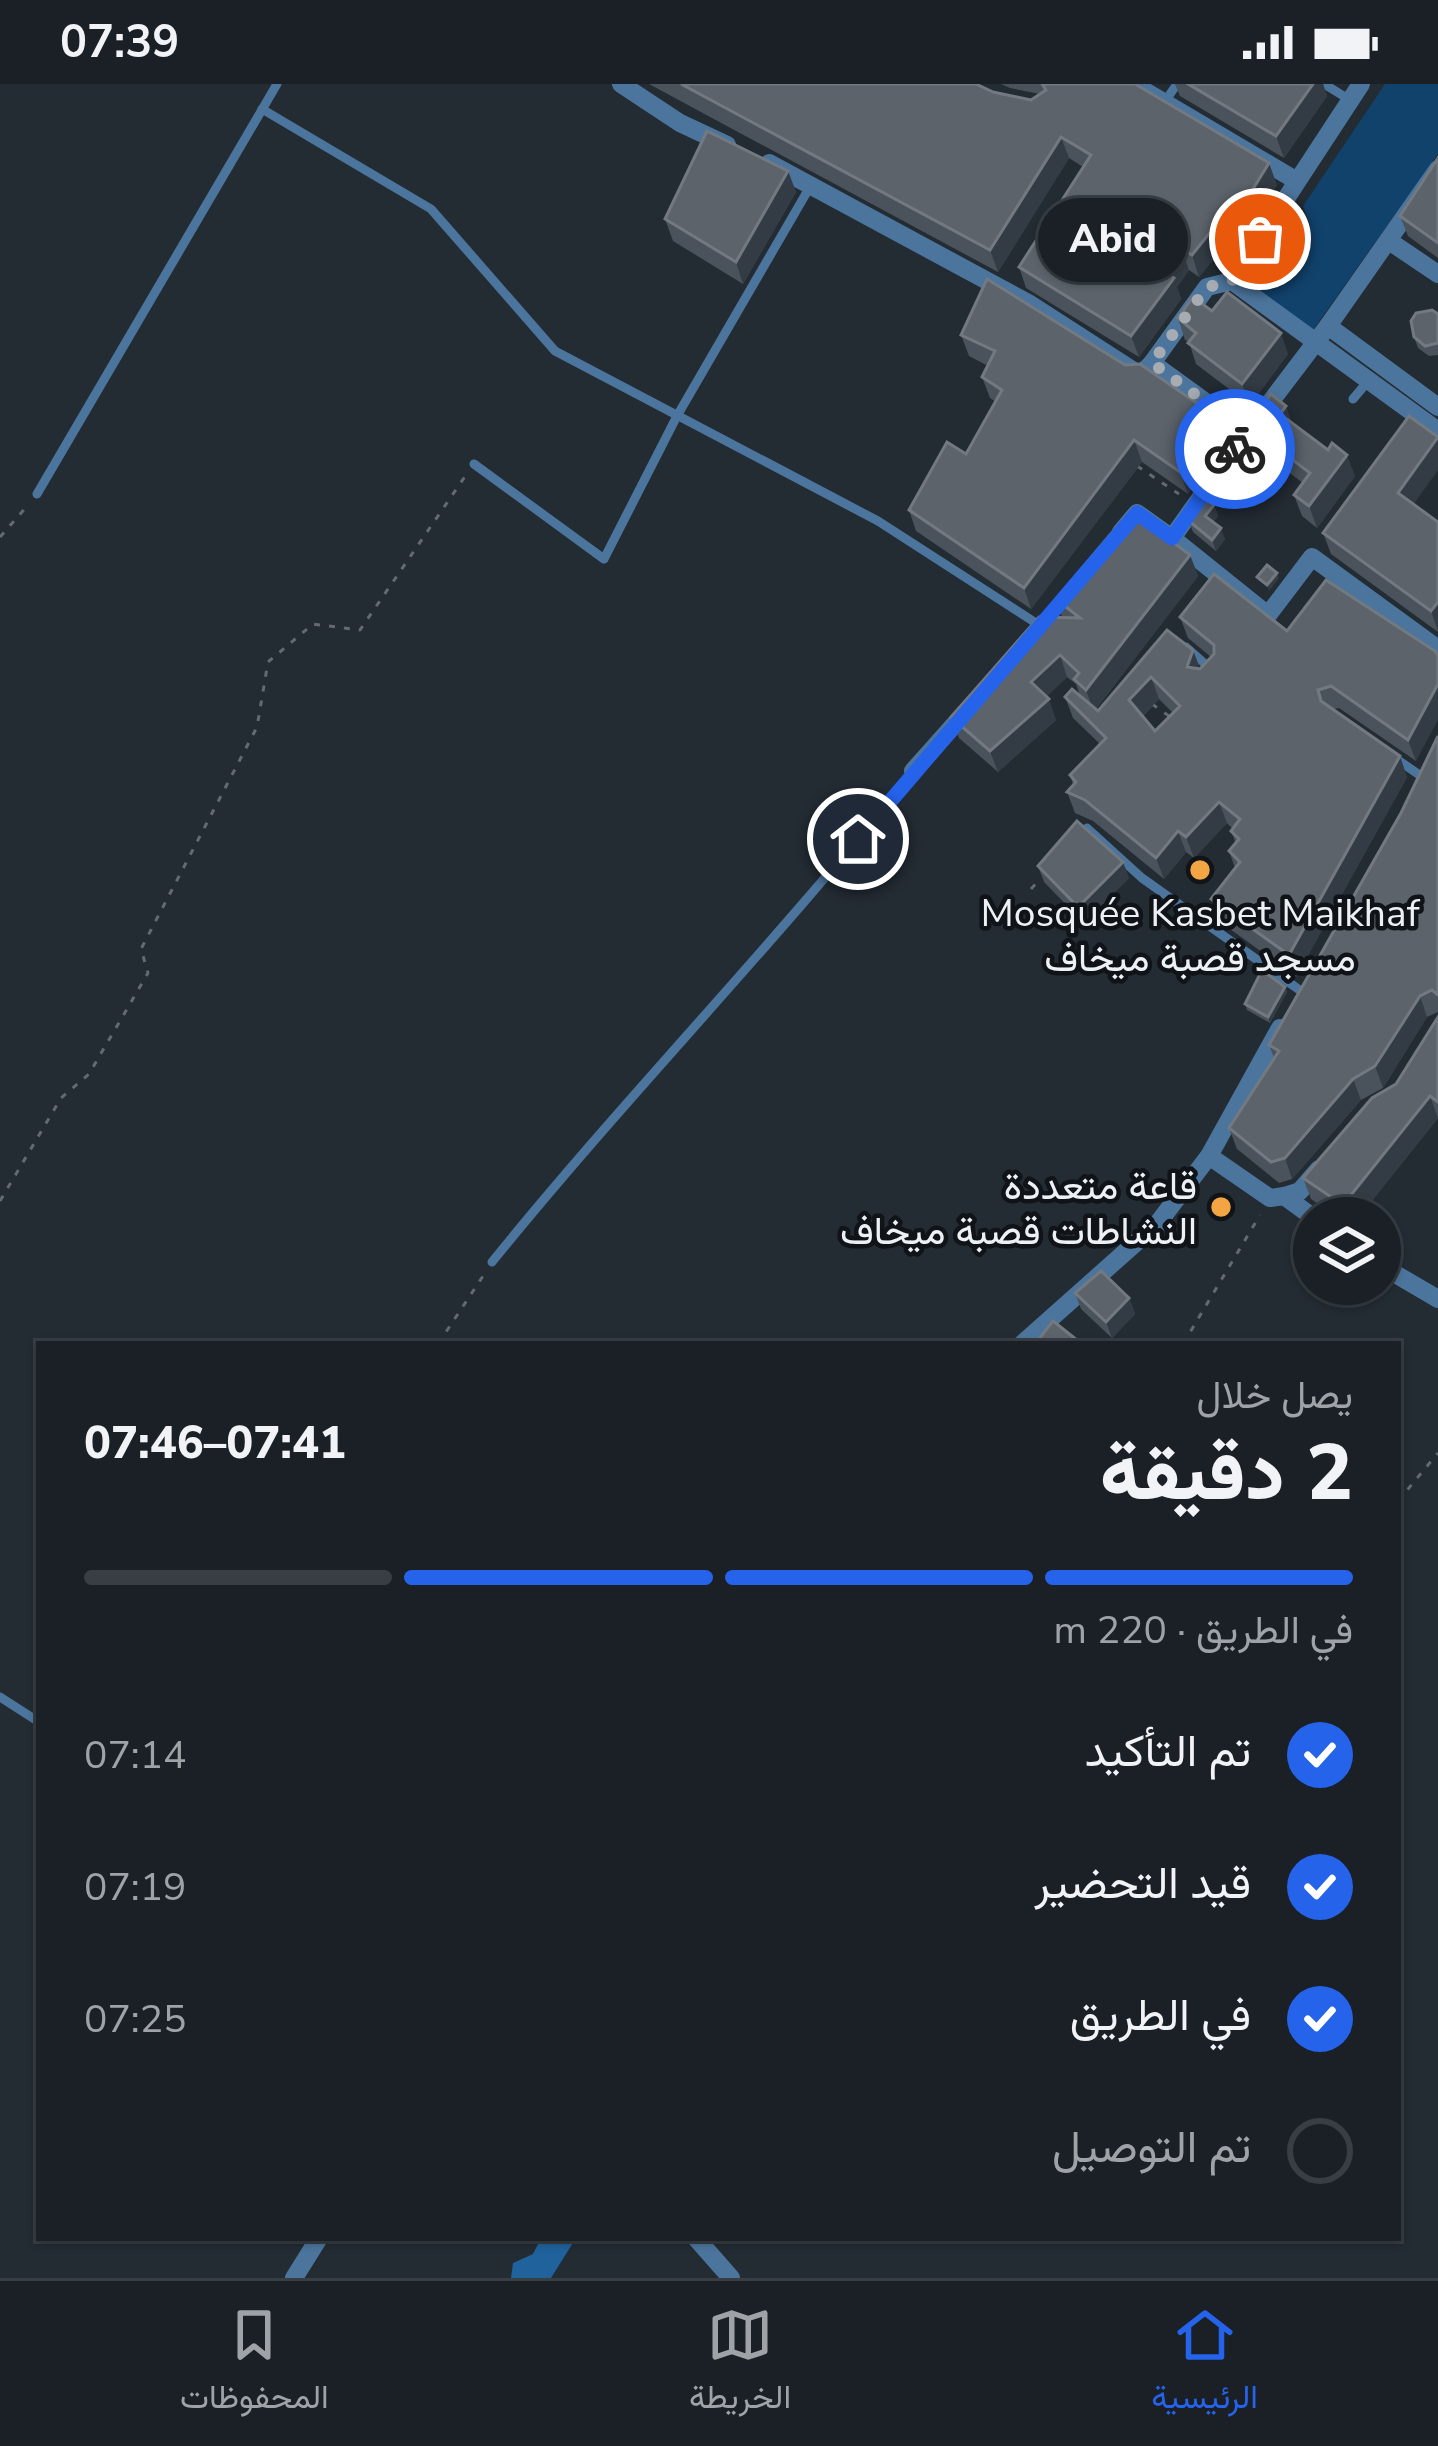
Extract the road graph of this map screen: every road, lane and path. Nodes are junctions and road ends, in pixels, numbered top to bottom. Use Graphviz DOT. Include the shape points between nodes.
graph roads {
  1 [pos="277,84"];
  2 [pos="621,84"];
  3 [pos="1133,84"];
  4 [pos="1324,84"];
  5 [pos="1171,92"];
  6 [pos="1356,92"];
  7 [pos="262,109"];
  8 [pos="1438,169"];
  9 [pos="1298,181"];
  10 [pos="811,185"];
  11 [pos="1389,241"];
  12 [pos="1438,274"];
  13 [pos="1232,281"];
  14 [pos="1328,326"];
  15 [pos="1316,344"];
  16 [pos="1152,363"];
  17 [pos="1375,373"];
  18 [pos="1353,399"];
  19 [pos="1438,407"];
  20 [pos="1417,415"];
  21 [pos="677,416"];
  22 [pos="1438,431"];
  23 [pos="1247,432"];
  24 [pos="1403,433"];
  25 [pos="474,464"];
  26 [pos="1136,465"];
  27 [pos="37,494"];
  28 [pos="1195,506"];
  29 [pos="0,537"];
  30 [pos="1172,538"];
  31 [pos="1325,539"];
  32 [pos="1106,550"];
  33 [pos="1312,557"];
  34 [pos="1060,606"];
  35 [pos="1045,624"];
  36 [pos="1172,637"];
  37 [pos="1030,640"];
  38 [pos="1438,649"];
  39 [pos="1202,683"];
  40 [pos="986,689"];
  41 [pos="1145,698"];
  42 [pos="1172,718"];
  43 [pos="1386,752"];
  44 [pos="913,771"];
  45 [pos="1421,777"];
  46 [pos="1087,828"];
  47 [pos="1045,874"];
  48 [pos="1031,889"];
  49 [pos="1312,971"];
  50 [pos="1300,991"];
  51 [pos="1209,1156"];
  52 [pos="1328,1158"];
  53 [pos="1277,1197"];
  54 [pos="0,1201"];
  55 [pos="1293,1206"];
  56 [pos="493,1262"];
  57 [pos="1401,1277"];
  58 [pos="1438,1299"];
  59 [pos="440,1341"];
  60 [pos="1025,1341"];
  61 [pos="1186,1341"];
  62 [pos="1438,1453"];
  63 [pos="1401,1497"];
  64 [pos="0,1697"];
  65 [pos="36,1720"];
  66 [pos="317,2241"];
  67 [pos="699,2241"];
  68 [pos="294,2278"];
  69 [pos="731,2278"];
  1 -- 7 [label="lane"];
  2 -- 10 [label="street" via="680,123"];
  3 -- 5 [label="street"];
  4 -- 6 [label="lane"];
  5 -- 9 [label="street"];
  6 -- 9 [label="street"];
  7 -- 21 [label="lane" via="431,209 555,350"];
  7 -- 27 [label="lane"];
  8 -- 11 [label="street"];
  9 -- 13 [label="street"];
  10 -- 16 [label="street" via="1030,304 1140,375"];
  10 -- 21 [label="lane"];
  11 -- 12 [label="street"];
  11 -- 14 [label="street"];
  13 -- 15 [label="street"];
  13 -- 16 [label="street" via="1207,287"];
  14 -- 15 [label="street"];
  14 -- 17 [label="street"];
  15 -- 17 [label="street"];
  15 -- 23 [label="street"];
  16 -- 23 [label="street"];
  17 -- 18 [label="lane"];
  17 -- 19 [label="street"];
  17 -- 20 [label="street"];
  20 -- 22 [label="street"];
  20 -- 24 [label="street"];
  21 -- 25 [label="lane" via="604,559"];
  21 -- 35 [label="lane" via="878,521 1032,625"];
  23 -- 28 [label="street"];
  25 -- 54 [label="path" via="359,630 313,624 268,662 256,727 141,949 148,973"];
  26 -- 28 [label="path"];
  27 -- 29 [label="path"];
  28 -- 30 [label="street"];
  30 -- 32 [label="street" via="1137,513"];
  30 -- 33 [label="street" via="1216,586 1268,615"];
  31 -- 33 [label="street"];
  33 -- 38 [label="street"];
  34 -- 35 [label="street"];
  35 -- 37 [label="street"];
  36 -- 39 [label="lane" via="1214,670"];
  40 -- 44 [label="street"];
  41 -- 42 [label="path"];
  43 -- 45 [label="lane"];
  44 -- 56 [label="lane" via="804,908 587,1144"];
  46 -- 50 [label="lane" via="1142,878"];
  47 -- 48 [label="path"];
  49 -- 50 [label="street"];
  50 -- 51 [label="street"];
  51 -- 53 [label="street"];
  51 -- 60 [label="street" via="1175,1201"];
  52 -- 53 [label="street" via="1300,1191"];
  53 -- 55 [label="street"];
  53 -- 61 [label="path"];
  56 -- 59 [label="path"];
  57 -- 58 [label="street"];
  62 -- 63 [label="path"];
  64 -- 65 [label="lane"];
  66 -- 68 [label="street"];
  67 -- 69 [label="street"];
}
